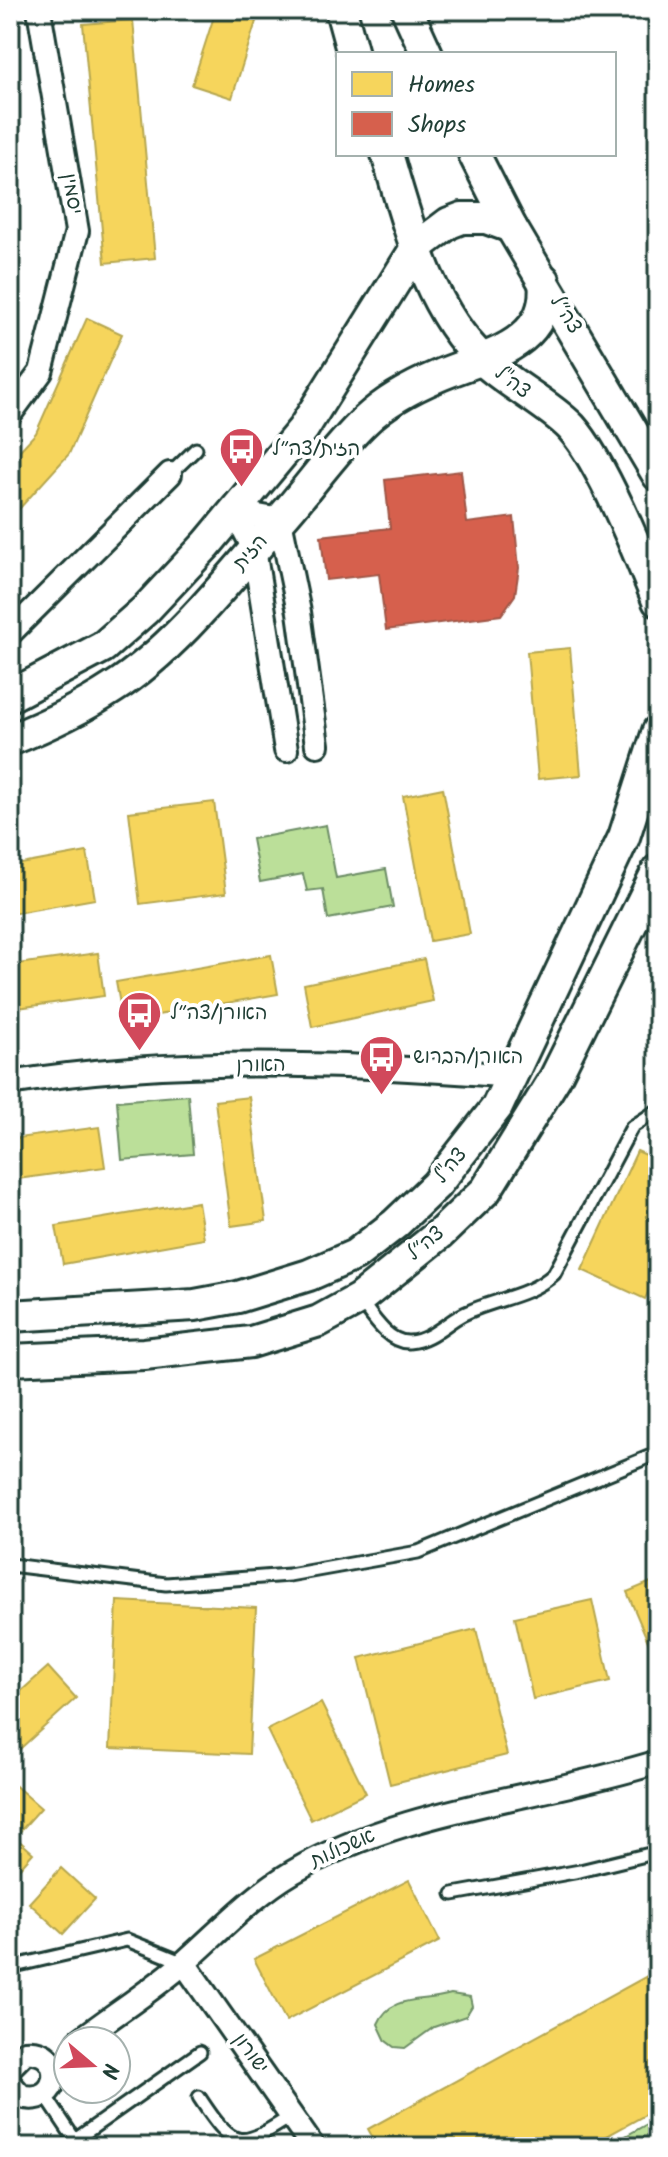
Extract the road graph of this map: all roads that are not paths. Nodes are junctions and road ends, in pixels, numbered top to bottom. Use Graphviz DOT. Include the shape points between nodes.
graph roads {
  1 [pos="39,10"];
  2 [pos="341,10"];
  3 [pos="407,10"];
  4 [pos="352,52"];
  5 [pos="426,52"];
  6 [pos="388,156"];
  7 [pos="475,156"];
  8 [pos="511,227"];
  9 [pos="416,248"];
  10 [pos="544,280"];
  11 [pos="483,360"];
  12 [pos="10,414"];
  13 [pos="196,449"];
  14 [pos="170,474"];
  15 [pos="658,475"];
  16 [pos="235,512"];
  17 [pos="280,520"];
  18 [pos="254,549"];
  19 [pos="658,601"];
  20 [pos="10,633"];
  21 [pos="12,693"];
  22 [pos="658,731"];
  23 [pos="10,740"];
  24 [pos="317,745"];
  25 [pos="286,750"];
  26 [pos="658,870"];
  27 [pos="513,1076"];
  28 [pos="10,1083"];
  29 [pos="658,1110"];
  30 [pos="359,1299"];
  31 [pos="10,1316"];
  32 [pos="10,1360"];
  33 [pos="658,1453"];
  34 [pos="10,1565"];
  35 [pos="658,1762"];
  36 [pos="658,1852"];
  37 [pos="453,1894"];
  38 [pos="184,1963"];
  39 [pos="10,1967"];
  40 [pos="101,2025"];
  41 [pos="200,2052"];
  42 [pos="52,2054"];
  43 [pos="13,2057"];
  44 [pos="52,2086"];
  45 [pos="12,2092"];
  46 [pos="45,2095"];
  47 [pos="199,2097"];
  48 [pos="294,2115"];
  49 [pos="70,2143"];
  50 [pos="313,2147"];
  1 -- 12 [label="street, יסמין" via="77,231 41,372"];
  2 -- 4 [label="main road"];
  3 -- 5 [label="main road"];
  6 -- 9 [label="main road, צה\"ל"];
  7 -- 8 [label="main road, צה״ל"];
  8 -- 9 [label="main road" via="486,218 462,218"];
  8 -- 10 [label="main road, צה״ל"];
  9 -- 11 [label="main road, צה\"ל" via="445,309"];
  9 -- 16 [label="main road, הזית" via="303,429"];
  10 -- 11 [label="main road" via="537,322 516,344"];
  10 -- 15 [label="main road, צה״ל"];
  11 -- 17 [label="main road, הזית" via="397,396 374,413"];
  11 -- 19 [label="main road, צה\"ל" via="571,428 592,460"];
  13 -- 14 [label="lane"];
  14 -- 20 [label="street"];
  16 -- 17 [label="street"];
  16 -- 18 [label="street"];
  16 -- 21 [label="main road, הזית" via="145,610 103,647"];
  17 -- 18 [label="main road, הזית"];
  17 -- 24 [label="street"];
  18 -- 23 [label="main road, הזית" via="168,644 114,688"];
  18 -- 25 [label="street"];
  22 -- 27 [label="main road, צה\"ל" via="624,837"];
  26 -- 30 [label="main road, צה״ל" via="555,1078 486,1190"];
  27 -- 28 [label="street, האורן" via="361,1064 87,1070"];
  27 -- 31 [label="main road, צה\"ל" via="497,1107 436,1185 355,1255 309,1275 223,1300"];
  29 -- 30 [label="lane" via="632,1127 554,1274 540,1287 461,1315 430,1336 407,1343 387,1334"];
  30 -- 32 [label="main road, צה״ל" via="319,1321 251,1342"];
  33 -- 34 [label="lane" via="418,1552 289,1575 166,1584"];
  35 -- 38 [label="street, אשכולות" via="416,1821 345,1847 293,1872 252,1900"];
  36 -- 37 [label="lane"];
  38 -- 39 [label="lane" via="127,1940"];
  38 -- 40 [label="street, אשכולות"];
  38 -- 48 [label="street, ישורון"];
  41 -- 49 [label="lane"];
  42 -- 43 [label="street" via="33,2051"];
  44 -- 46 [label="street"];
  45 -- 46 [label="street" via="29,2098"];
  46 -- 49 [label="lane"];
  47 -- 48 [label="lane" via="227,2135 242,2141 257,2138"];
  48 -- 50 [label="street, ישורון"];
}
